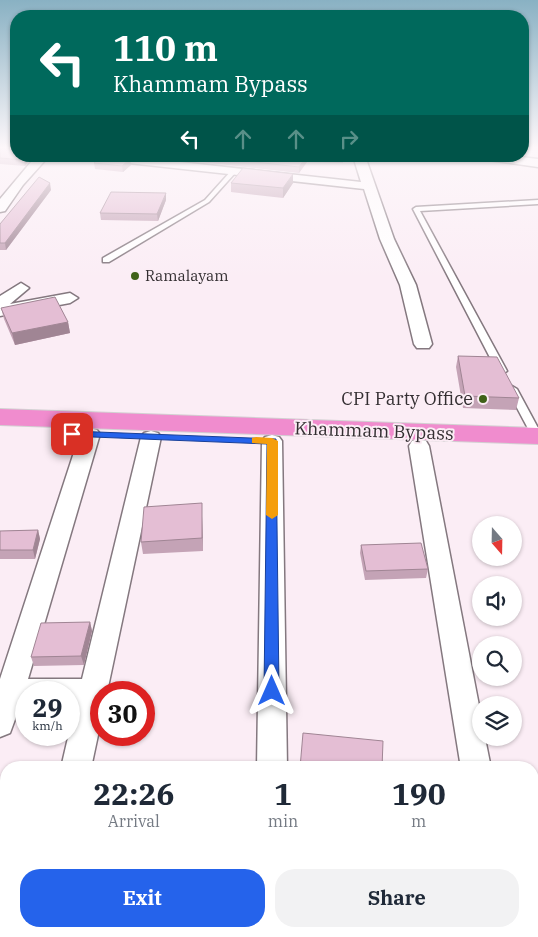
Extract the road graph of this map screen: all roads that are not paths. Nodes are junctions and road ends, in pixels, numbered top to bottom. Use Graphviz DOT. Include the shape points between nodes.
graph roads {
  1 [pos="12,192"];
  2 [pos="215,192"];
  3 [pos="369,192"];
  4 [pos="538,202"];
  5 [pos="0,208"];
  6 [pos="106,260"];
  7 [pos="21,288"];
  8 [pos="70,298"];
  9 [pos="0,304"];
  10 [pos="0,311"];
  11 [pos="423,344"];
  12 [pos="504,375"];
  13 [pos="509,384"];
  14 [pos="0,417"];
  15 [pos="0,432"];
  16 [pos="90,434"];
  17 [pos="151,437"];
  18 [pos="272,441"];
  19 [pos="538,441"];
  20 [pos="427,442"];
  21 [pos="95,681"];
  22 [pos="4,691"];
  23 [pos="90,691"];
  24 [pos="90,705"];
  25 [pos="0,724"];
  26 [pos="78,761"];
  27 [pos="272,761"];
  28 [pos="475,761"];
  1 -- 5 [label="street"];
  2 -- 6 [label="lane" via="207,201"];
  3 -- 11 [label="street" via="408,285"];
  4 -- 12 [label="lane" via="416,209"];
  7 -- 9 [label="street"];
  8 -- 10 [label="street"];
  13 -- 19 [label="lane"];
  14 -- 20 [label="highway, Khammam Bypass"];
  15 -- 16 [label="highway, Khammam Bypass"];
  16 -- 17 [label="highway, Khammam Bypass"];
  16 -- 22 [label="street"];
  17 -- 18 [label="highway, Khammam Bypass"];
  17 -- 21 [label="street"];
  18 -- 20 [label="highway, Khammam Bypass"];
  18 -- 27 [label="street"];
  19 -- 20 [label="highway, Khammam Bypass"];
  20 -- 28 [label="street"];
  22 -- 23 [label="street"];
  22 -- 25 [label="street"];
  24 -- 26 [label="street"];
}
